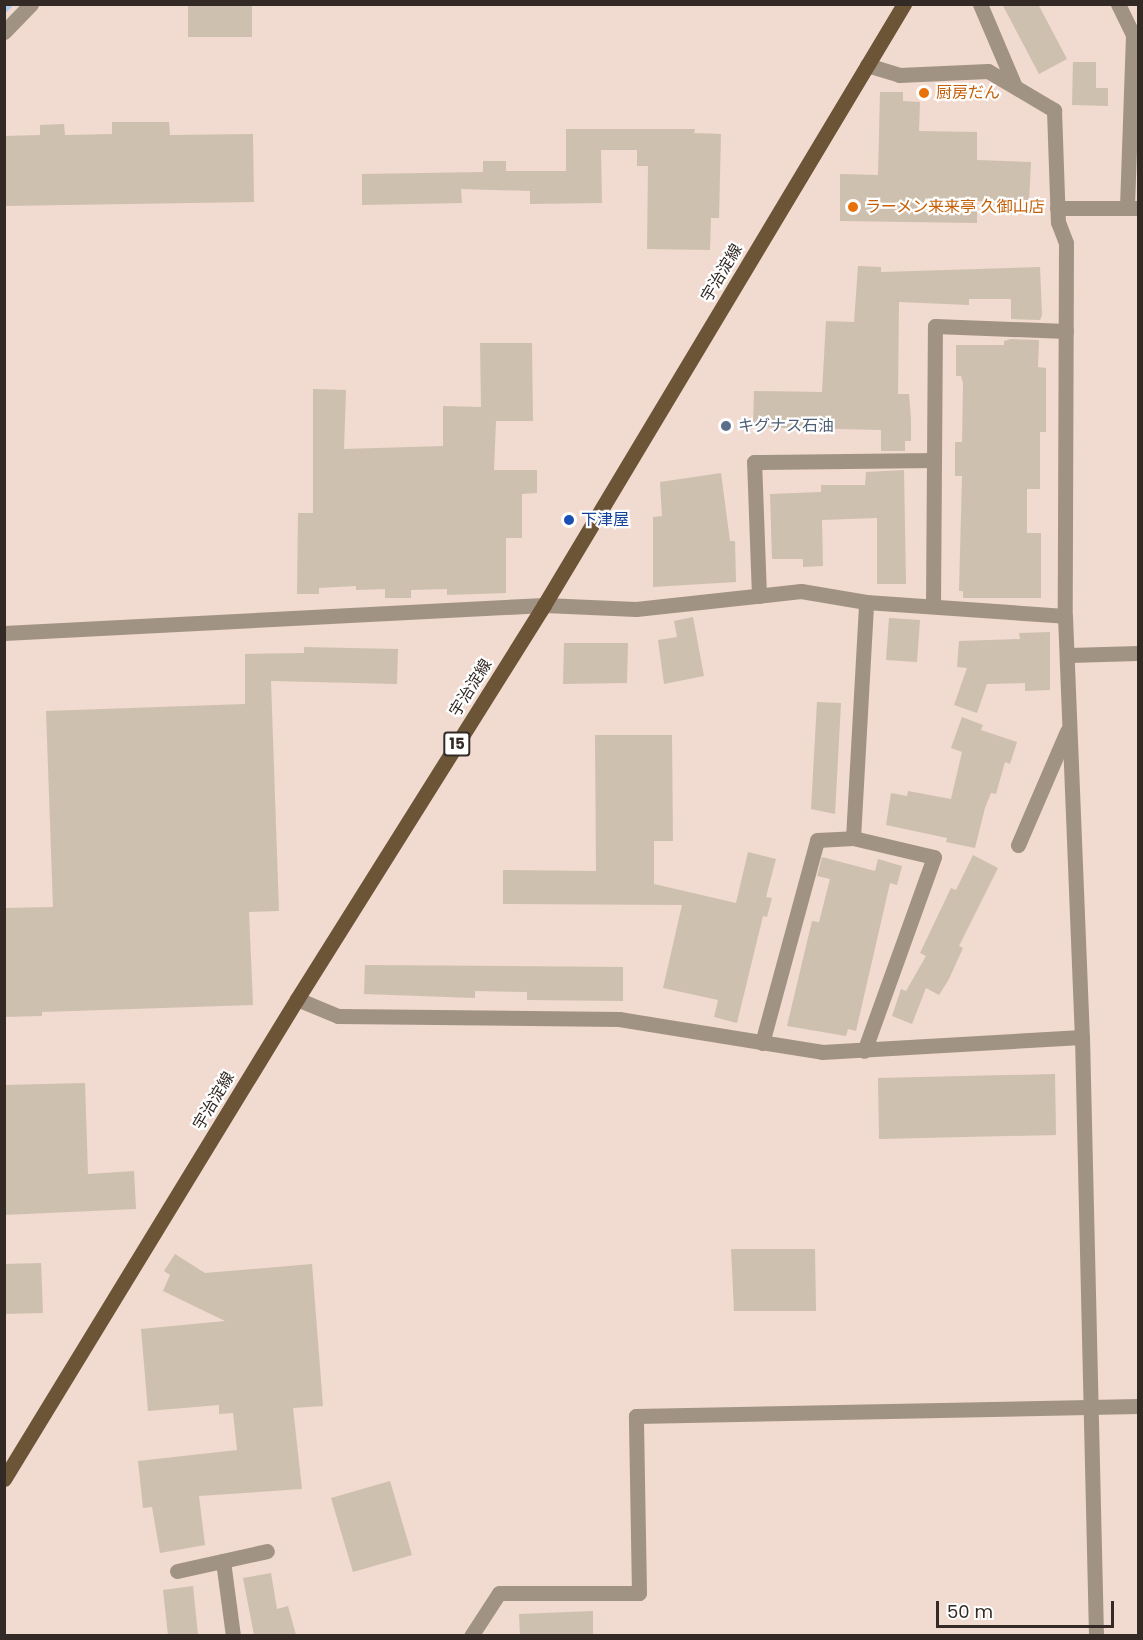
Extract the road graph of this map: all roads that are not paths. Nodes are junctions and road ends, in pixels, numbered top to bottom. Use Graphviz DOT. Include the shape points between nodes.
graph roads {
  1 [pos="31,4"];
  2 [pos="904,4"];
  3 [pos="980,4"];
  4 [pos="1118,4"];
  5 [pos="4,32"];
  6 [pos="867,65"];
  7 [pos="1014,84"];
  8 [pos="1057,208"];
  9 [pos="1133,208"];
  10 [pos="1066,331"];
  11 [pos="934,460"];
  12 [pos="759,596"];
  13 [pos="867,602"];
  14 [pos="933,604"];
  15 [pos="544,605"];
  16 [pos="1065,616"];
  17 [pos="4,633"];
  18 [pos="1138,653"];
  19 [pos="1069,655"];
  20 [pos="1070,725"];
  21 [pos="852,838"];
  22 [pos="1018,845"];
  23 [pos="297,999"];
  24 [pos="1082,1037"];
  25 [pos="762,1042"];
  26 [pos="864,1052"];
  27 [pos="1138,1406"];
  28 [pos="1090,1407"];
  29 [pos="4,1479"];
  30 [pos="267,1551"];
  31 [pos="223,1561"];
  32 [pos="177,1571"];
  33 [pos="232,1635"];
  34 [pos="471,1635"];
  35 [pos="1096,1635"];
  1 -- 5 [label="street"];
  2 -- 6 [label="main road, 宇治淀線 / 15"];
  3 -- 7 [label="street"];
  4 -- 9 [label="street" via="1133,35"];
  6 -- 7 [label="street" via="899,75 988,71"];
  6 -- 15 [label="main road, 宇治淀線 / 15"];
  7 -- 8 [label="street" via="1054,110"];
  8 -- 9 [label="street"];
  8 -- 10 [label="street" via="1066,243"];
  10 -- 11 [label="street" via="935,326"];
  10 -- 16 [label="street"];
  11 -- 12 [label="street" via="754,462"];
  11 -- 14 [label="street"];
  12 -- 13 [label="street" via="801,591"];
  12 -- 15 [label="street" via="636,609"];
  13 -- 14 [label="street"];
  13 -- 21 [label="street"];
  14 -- 16 [label="street"];
  15 -- 17 [label="street"];
  15 -- 23 [label="main road, 宇治淀線 / 15"];
  16 -- 19 [label="street"];
  18 -- 19 [label="street"];
  19 -- 20 [label="street"];
  20 -- 22 [label="street"];
  20 -- 24 [label="street"];
  21 -- 25 [label="street" via="816,840"];
  21 -- 26 [label="street" via="934,857"];
  23 -- 25 [label="street" via="338,1016 619,1019"];
  23 -- 29 [label="main road, 宇治淀線 / 15"];
  24 -- 26 [label="street"];
  24 -- 28 [label="street"];
  25 -- 26 [label="street" via="822,1052"];
  27 -- 28 [label="street"];
  28 -- 34 [label="street" via="636,1416 639,1593 499,1593"];
  28 -- 35 [label="street"];
  30 -- 31 [label="street"];
  31 -- 32 [label="street"];
  31 -- 33 [label="street"];
}
